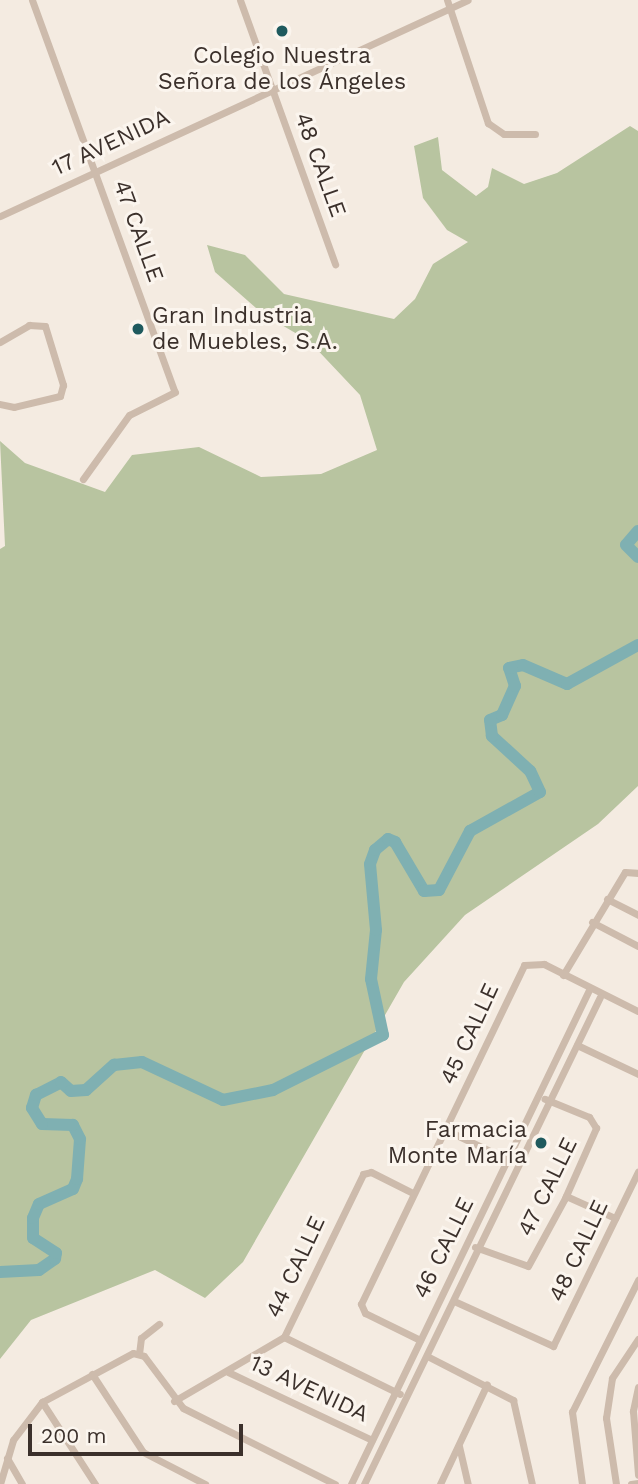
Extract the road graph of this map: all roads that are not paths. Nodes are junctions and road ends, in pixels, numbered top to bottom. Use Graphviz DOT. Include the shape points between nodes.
graph roads {
  1 [pos="33,0"];
  2 [pos="240,0"];
  3 [pos="468,0"];
  4 [pos="448,4"];
  5 [pos="272,89"];
  6 [pos="535,134"];
  7 [pos="96,170"];
  8 [pos="0,216"];
  9 [pos="335,264"];
  10 [pos="0,342"];
  11 [pos="0,404"];
  12 [pos="83,479"];
  13 [pos="638,873"];
  14 [pos="607,899"];
  15 [pos="638,915"];
  16 [pos="592,922"];
  17 [pos="638,946"];
  18 [pos="563,975"];
  19 [pos="589,990"];
  20 [pos="600,997"];
  21 [pos="638,1012"];
  22 [pos="577,1045"];
  23 [pos="638,1074"];
  24 [pos="540,1098"];
  25 [pos="549,1100"];
  26 [pos="446,1130"];
  27 [pos="509,1160"];
  28 [pos="638,1172"];
  29 [pos="413,1193"];
  30 [pos="566,1196"];
  31 [pos="615,1218"];
  32 [pos="468,1244"];
  33 [pos="478,1248"];
  34 [pos="638,1280"];
  35 [pos="454,1301"];
  36 [pos="159,1324"];
  37 [pos="284,1337"];
  38 [pos="638,1339"];
  39 [pos="420,1340"];
  40 [pos="136,1353"];
  41 [pos="427,1356"];
  42 [pos="228,1372"];
  43 [pos="92,1374"];
  44 [pos="487,1384"];
  45 [pos="638,1387"];
  46 [pos="396,1392"];
  47 [pos="406,1397"];
  48 [pos="174,1401"];
  49 [pos="42,1402"];
  50 [pos="372,1440"];
  51 [pos="458,1446"];
  52 [pos="6,1458"];
  53 [pos="638,1475"];
  54 [pos="638,1483"];
  55 [pos="0,1484"];
  56 [pos="22,1484"];
  57 [pos="95,1484"];
  58 [pos="205,1484"];
  59 [pos="335,1484"];
  60 [pos="351,1484"];
  61 [pos="364,1484"];
  62 [pos="440,1484"];
  63 [pos="468,1484"];
  64 [pos="532,1484"];
  65 [pos="582,1484"];
  66 [pos="616,1484"];
  67 [pos="631,1484"];
  1 -- 7 [label="street, 47 CALLE"];
  2 -- 5 [label="street, 48 CALLE"];
  3 -- 4 [label="street, 17 AVENIDA"];
  4 -- 5 [label="street, 17 AVENIDA"];
  4 -- 6 [label="street" via="488,122 505,134"];
  5 -- 7 [label="street, 17 AVENIDA"];
  5 -- 9 [label="street, 48 CALLE"];
  7 -- 8 [label="street, 17 AVENIDA"];
  7 -- 12 [label="street, 47 CALLE" via="175,391 130,415"];
  10 -- 11 [label="street" via="29,325 45,326 63,385 60,396 14,407"];
  13 -- 14 [label="street" via="628,870"];
  14 -- 15 [label="street"];
  14 -- 16 [label="street"];
  16 -- 17 [label="street"];
  16 -- 18 [label="street"];
  18 -- 19 [label="street"];
  18 -- 26 [label="street, 45 CALLE" via="544,964 524,965"];
  19 -- 20 [label="street"];
  19 -- 24 [label="street, 46 CALLE"];
  20 -- 21 [label="street"];
  20 -- 22 [label="street, 46 CALLE"];
  22 -- 23 [label="street"];
  22 -- 25 [label="street, 46 CALLE"];
  24 -- 25 [label="street"];
  24 -- 27 [label="street, 46 CALLE"];
  25 -- 30 [label="street, 47 CALLE" via="595,1123"];
  25 -- 33 [label="street, 46 CALLE"];
  26 -- 27 [label="street"];
  26 -- 29 [label="street, 45 CALLE"];
  27 -- 32 [label="street, 46 CALLE"];
  28 -- 31 [label="street, 48 CALLE"];
  29 -- 37 [label="street, 44 CALLE" via="371,1172 363,1174"];
  29 -- 39 [label="street, 45 CALLE" via="362,1309"];
  30 -- 31 [label="street"];
  30 -- 33 [label="street, 47 CALLE" via="528,1266"];
  31 -- 35 [label="street, 48 CALLE" via="553,1346"];
  32 -- 33 [label="street"];
  32 -- 39 [label="street, 46 CALLE"];
  33 -- 35 [label="street, 46 CALLE"];
  34 -- 65 [label="street" via="572,1412"];
  35 -- 41 [label="street, 46 CALLE"];
  36 -- 40 [label="street" via="141,1338"];
  37 -- 42 [label="street, 44 CALLE"];
  37 -- 46 [label="street"];
  38 -- 66 [label="street" via="612,1378 606,1418"];
  39 -- 46 [label="street, 46 CALLE"];
  40 -- 43 [label="street"];
  40 -- 48 [label="street"];
  41 -- 44 [label="street"];
  41 -- 47 [label="street, 46 CALLE"];
  42 -- 48 [label="street, 44 CALLE"];
  42 -- 50 [label="street, 13 AVENIDA"];
  43 -- 49 [label="street"];
  43 -- 58 [label="street" via="143,1452"];
  44 -- 51 [label="street"];
  44 -- 64 [label="street" via="513,1400"];
  45 -- 53 [label="street" via="633,1411"];
  46 -- 47 [label="street"];
  46 -- 50 [label="street, 46 CALLE"];
  47 -- 61 [label="street, 46 CALLE"];
  48 -- 59 [label="street"];
  49 -- 52 [label="street"];
  49 -- 57 [label="street"];
  50 -- 60 [label="street, 46 CALLE"];
  51 -- 62 [label="street"];
  51 -- 63 [label="street"];
  52 -- 55 [label="street"];
  52 -- 56 [label="street"];
  54 -- 67 [label="street"];
}
